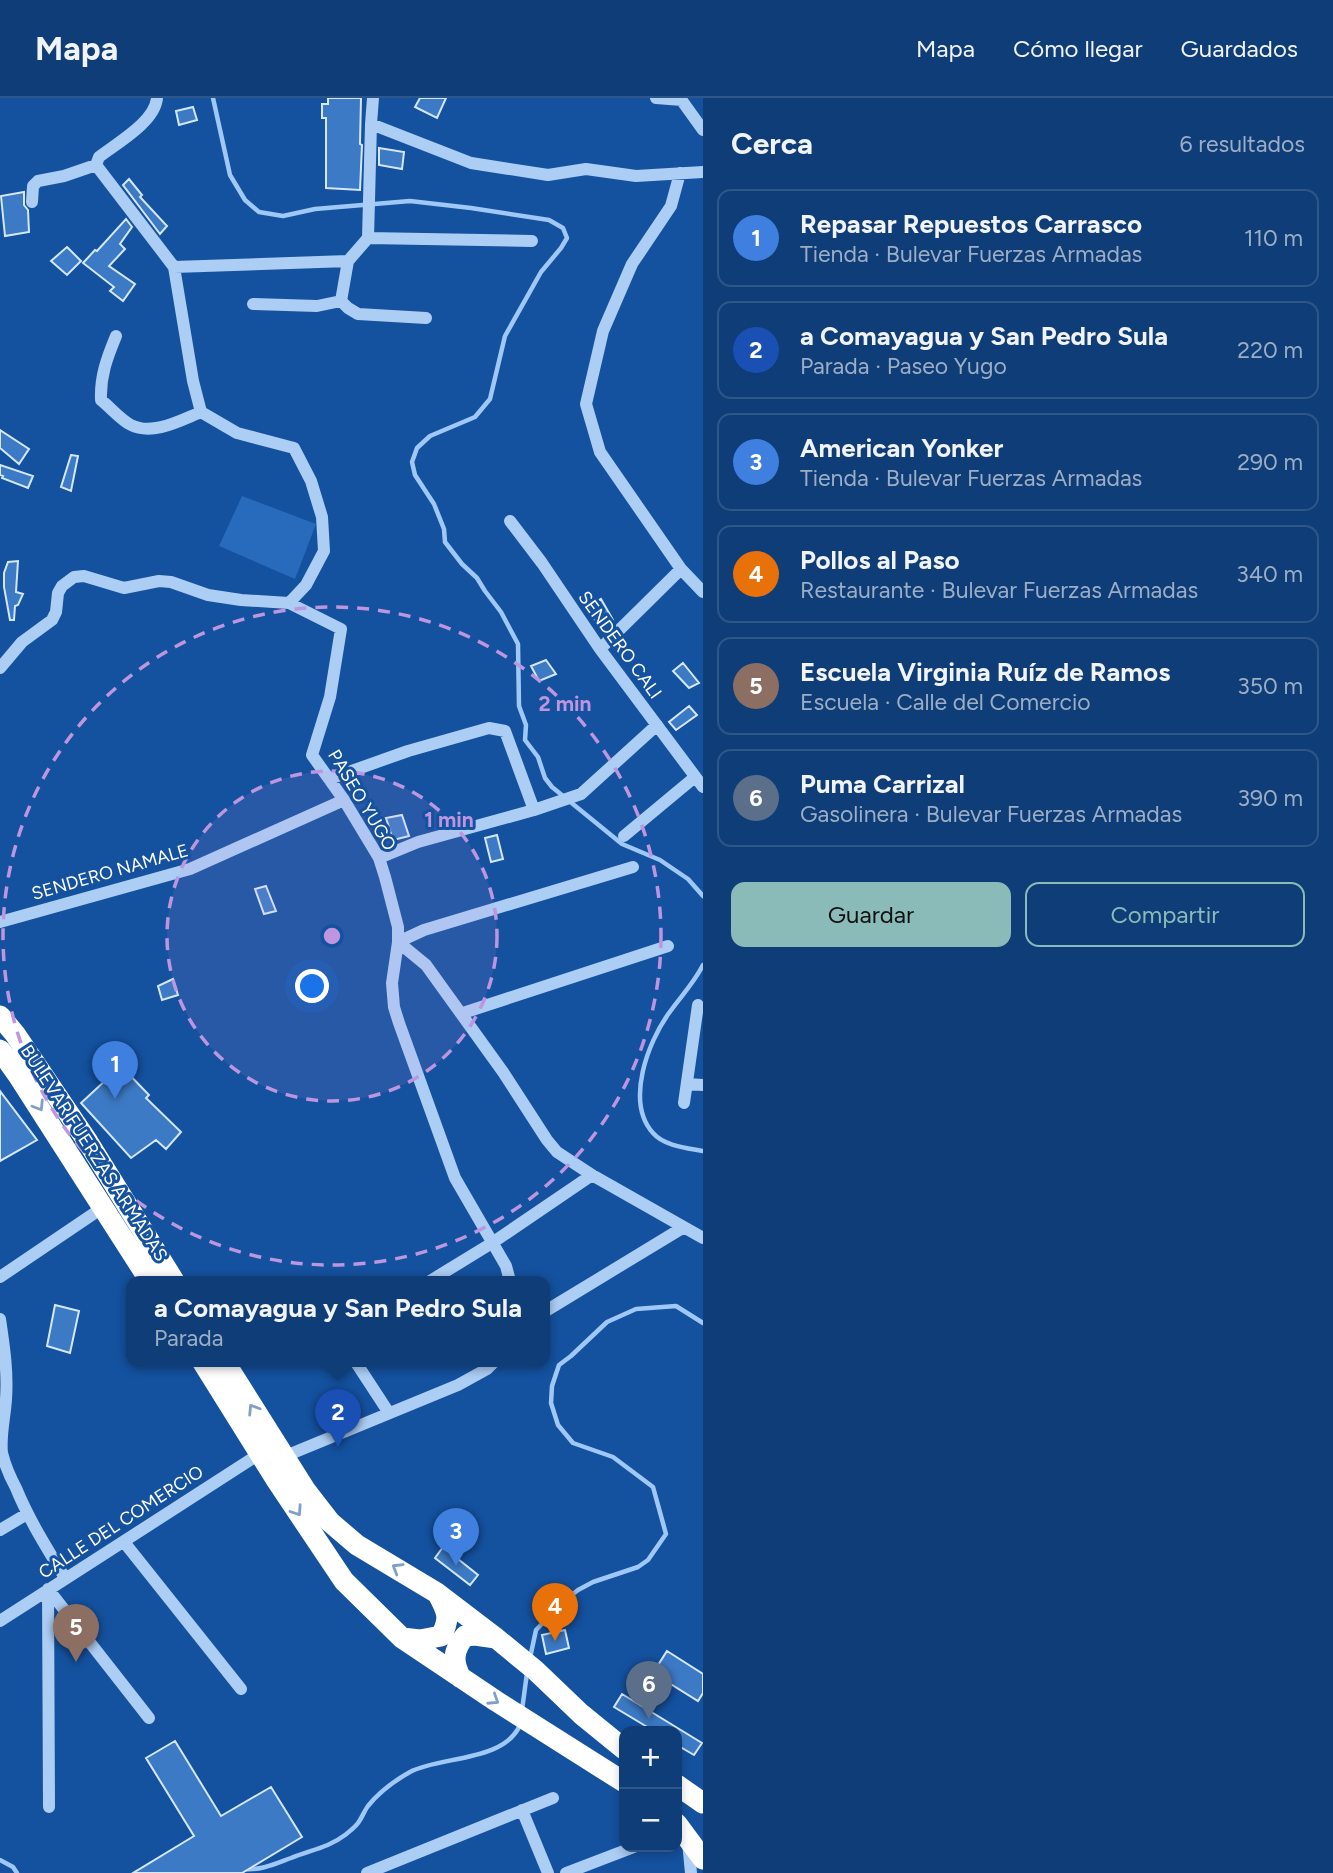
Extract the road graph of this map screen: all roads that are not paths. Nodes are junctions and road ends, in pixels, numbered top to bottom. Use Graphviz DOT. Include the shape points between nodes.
graph roads {
  1 [pos="157,98"];
  2 [pos="373,98"];
  3 [pos="656,98"];
  4 [pos="681,99"];
  5 [pos="371,124"];
  6 [pos="703,130"];
  7 [pos="96,165"];
  8 [pos="703,172"];
  9 [pos="680,173"];
  10 [pos="32,202"];
  11 [pos="368,238"];
  12 [pos="533,241"];
  13 [pos="348,261"];
  14 [pos="174,267"];
  15 [pos="341,301"];
  16 [pos="253,304"];
  17 [pos="426,318"];
  18 [pos="116,336"];
  19 [pos="201,412"];
  20 [pos="510,521"];
  21 [pos="681,569"];
  22 [pos="703,592"];
  23 [pos="289,603"];
  24 [pos="600,649"];
  25 [pos="0,667"];
  26 [pos="657,725"];
  27 [pos="329,779"];
  28 [pos="699,782"];
  29 [pos="344,800"];
  30 [pos="534,810"];
  31 [pos="624,836"];
  32 [pos="379,858"];
  33 [pos="633,867"];
  34 [pos="0,922"];
  35 [pos="398,942"];
  36 [pos="668,946"];
  37 [pos="698,1005"];
  38 [pos="463,1013"];
  39 [pos="0,1016"];
  40 [pos="0,1050"];
  41 [pos="687,1084"];
  42 [pos="703,1085"];
  43 [pos="684,1103"];
  44 [pos="592,1175"];
  45 [pos="102,1208"];
  46 [pos="684,1227"];
  47 [pos="703,1238"];
  48 [pos="492,1243"];
  49 [pos="147,1276"];
  50 [pos="171,1276"];
  51 [pos="438,1276"];
  52 [pos="509,1276"];
  53 [pos="0,1277"];
  54 [pos="550,1308"];
  55 [pos="0,1319"];
  56 [pos="206,1367"];
  57 [pos="228,1367"];
  58 [pos="359,1367"];
  59 [pos="490,1367"];
  60 [pos="389,1413"];
  61 [pos="261,1453"];
  62 [pos="283,1457"];
  63 [pos="27,1514"];
  64 [pos="0,1530"];
  65 [pos="124,1542"];
  66 [pos="65,1578"];
  67 [pos="48,1589"];
  68 [pos="437,1593"];
  69 [pos="0,1620"];
  70 [pos="402,1638"];
  71 [pos="496,1638"];
  72 [pos="461,1678"];
  73 [pos="241,1689"];
  74 [pos="149,1718"];
  75 [pos="619,1745"];
  76 [pos="619,1779"];
  77 [pos="682,1788"];
  78 [pos="553,1798"];
  79 [pos="703,1803"];
  80 [pos="49,1807"];
  81 [pos="522,1810"];
  82 [pos="689,1832"];
  83 [pos="621,1852"];
  84 [pos="703,1859"];
  85 [pos="368,1873"];
  86 [pos="548,1873"];
  87 [pos="566,1873"];
  88 [pos="691,1873"];
  1 -- 7 [label="street" via="145,121"];
  2 -- 5 [label="street"];
  3 -- 4 [label="street"];
  4 -- 6 [label="street"];
  5 -- 9 [label="street" via="471,163 548,175 586,169 636,176"];
  5 -- 11 [label="street"];
  7 -- 10 [label="street" via="38,181"];
  7 -- 14 [label="street"];
  8 -- 9 [label="street"];
  9 -- 21 [label="street" via="671,206 632,264 603,331 586,404 600,452"];
  11 -- 12 [label="street"];
  11 -- 13 [label="street"];
  13 -- 14 [label="street"];
  13 -- 15 [label="street"];
  14 -- 19 [label="street"];
  15 -- 16 [label="street" via="317,306"];
  15 -- 17 [label="street" via="358,314"];
  18 -- 19 [label="street" via="104,366 101,400 130,425 146,430"];
  19 -- 23 [label="street" via="237,433 294,449 311,481 322,517 324,551 306,585"];
  20 -- 24 [label="street, SENDERO CALI"];
  21 -- 22 [label="street"];
  21 -- 24 [label="street"];
  23 -- 25 [label="street, PASEO YUGO" via="208,595 171,582 124,588 75,577 58,593 52,620 22,642"];
  23 -- 27 [label="street, PASEO YUGO" via="341,629 330,697 312,755"];
  24 -- 26 [label="street, SENDERO CALI"];
  26 -- 28 [label="street, SENDERO CALI"];
  26 -- 30 [label="street" via="581,794"];
  27 -- 29 [label="street, PASEO YUGO"];
  27 -- 30 [label="street" via="489,728 505,731"];
  28 -- 31 [label="street"];
  29 -- 32 [label="street, PASEO YUGO"];
  29 -- 34 [label="street, SENDERO NAMALE" via="190,869"];
  30 -- 32 [label="street" via="418,842"];
  32 -- 35 [label="street, PASEO YUGO"];
  33 -- 35 [label="street" via="424,930"];
  35 -- 38 [label="street" via="426,965"];
  35 -- 48 [label="street, PASEO YUGO" via="394,1007 456,1178"];
  36 -- 38 [label="street"];
  37 -- 41 [label="street"];
  38 -- 44 [label="street" via="547,1140"];
  39 -- 50 [label="highway, BULEVAR FUERZAS ARMADAS" via="88,1142"];
  40 -- 45 [label="highway, BULEVAR FUERZAS ARMADAS, one-way"];
  41 -- 42 [label="street"];
  41 -- 43 [label="street"];
  44 -- 46 [label="street"];
  44 -- 48 [label="street"];
  45 -- 49 [label="highway, BULEVAR FUERZAS ARMADAS"];
  45 -- 53 [label="street"];
  46 -- 47 [label="street"];
  46 -- 54 [label="street"];
  48 -- 51 [label="street"];
  48 -- 52 [label="street, PASEO YUGO"];
  55 -- 63 [label="street" via="7,1378 2,1451"];
  56 -- 61 [label="highway"];
  62 -- 57 [label="highway, one-way"];
  58 -- 60 [label="street"];
  59 -- 60 [label="street"];
  60 -- 62 [label="street"];
  61 -- 65 [label="street, CALLE DEL COMERCIO"];
  61 -- 70 [label="highway, one-way" via="344,1581"];
  68 -- 62 [label="highway, one-way" via="357,1545 330,1522"];
  63 -- 64 [label="street"];
  63 -- 66 [label="street"];
  65 -- 66 [label="street, CALLE DEL COMERCIO"];
  65 -- 73 [label="street"];
  66 -- 67 [label="street, CALLE DEL COMERCIO"];
  67 -- 69 [label="street, CALLE DEL COMERCIO"];
  67 -- 74 [label="street"];
  67 -- 80 [label="street"];
  68 -- 70 [label="highway" via="448,1618 442,1636"];
  68 -- 71 [label="highway"];
  70 -- 72 [label="highway"];
  71 -- 72 [label="highway" via="465,1636 455,1654"];
  71 -- 75 [label="highway"];
  72 -- 76 [label="highway, one-way"];
  77 -- 79 [label="highway"];
  78 -- 81 [label="street"];
  81 -- 85 [label="street"];
  81 -- 86 [label="street"];
  82 -- 84 [label="highway"];
  82 -- 88 [label="street"];
  83 -- 87 [label="street"];
}
